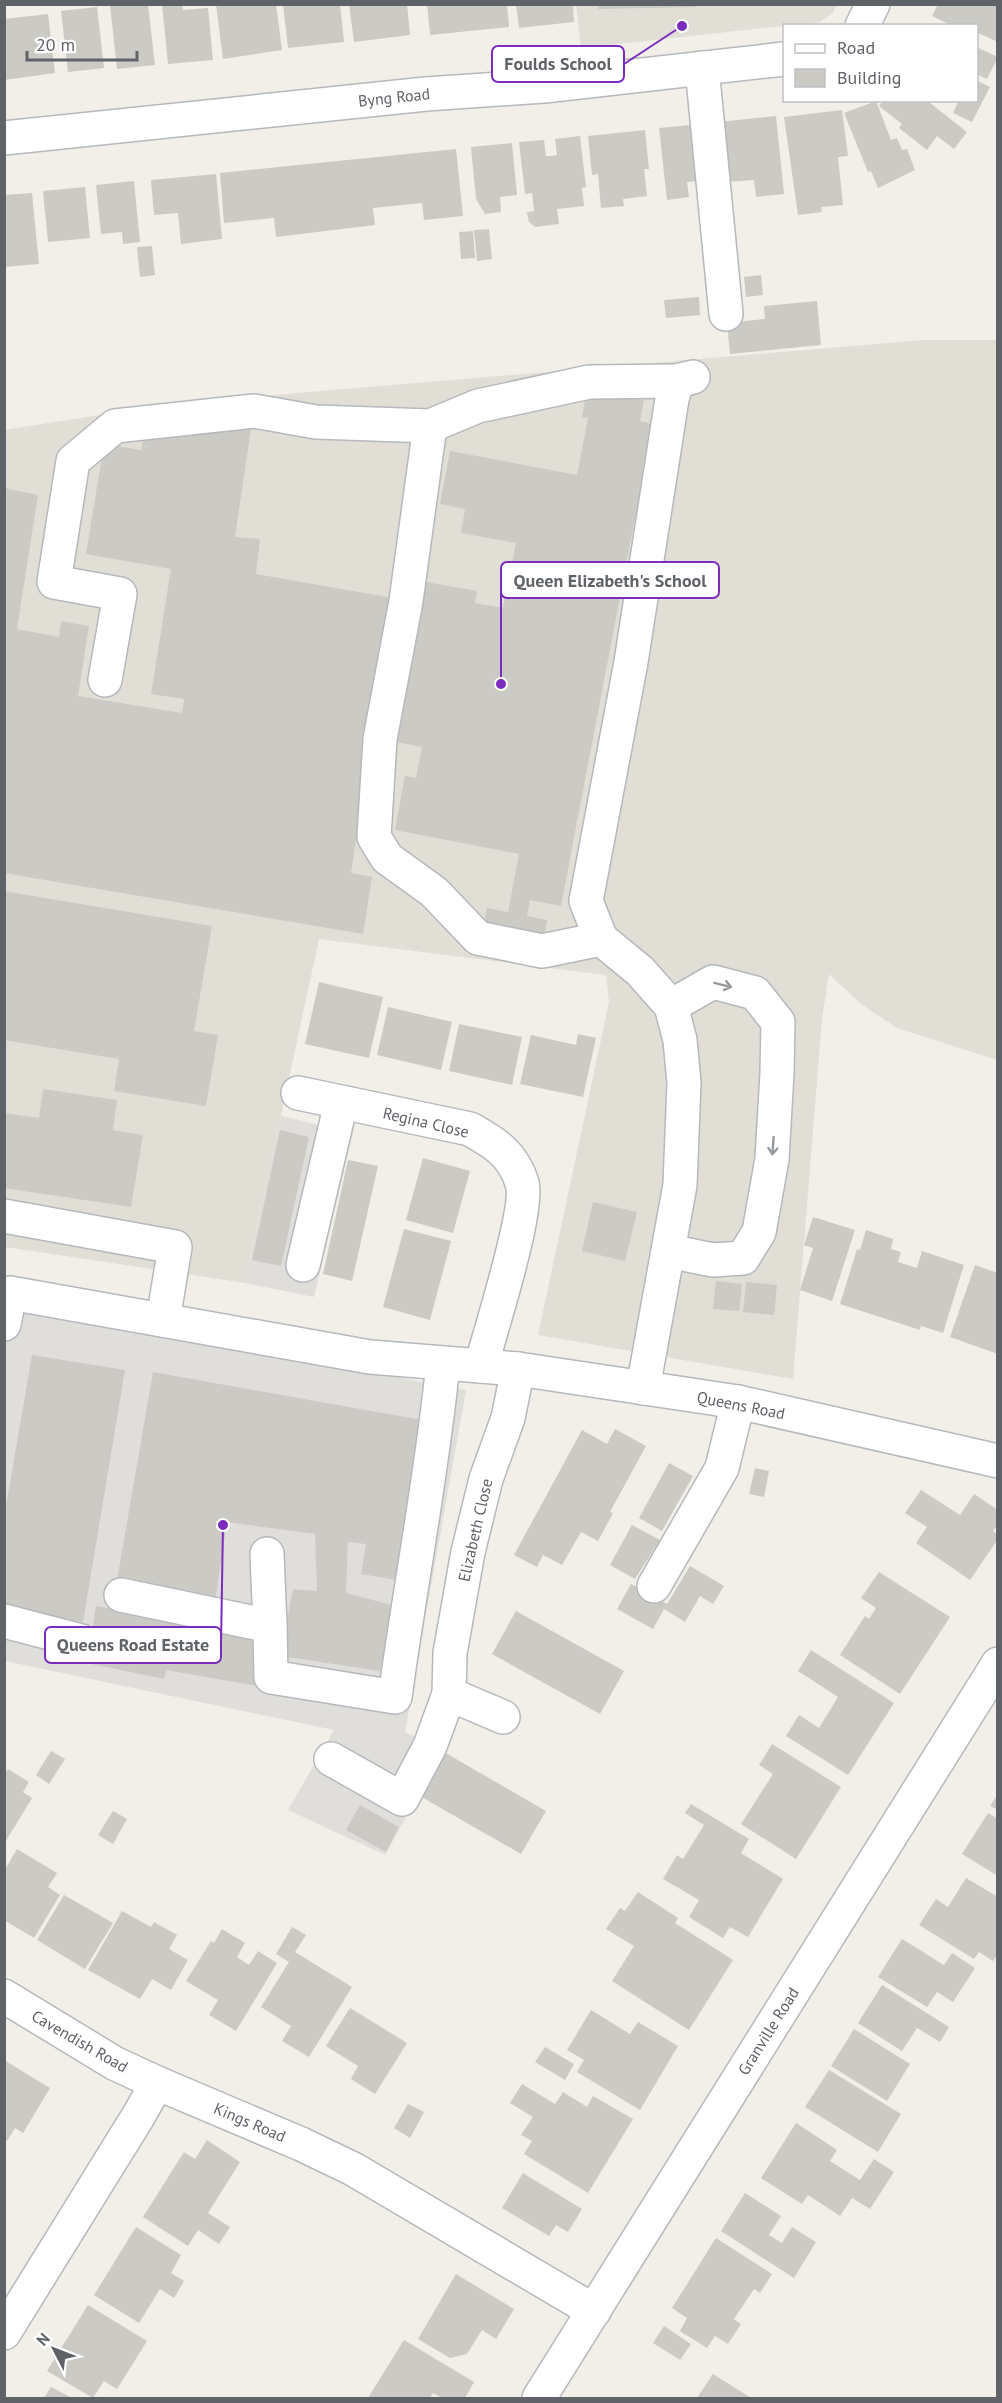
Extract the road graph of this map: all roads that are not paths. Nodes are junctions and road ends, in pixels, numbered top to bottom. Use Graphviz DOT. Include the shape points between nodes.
graph roads {
  1 [pos="873,4"];
  2 [pos="863,24"];
  3 [pos="783,59"];
  4 [pos="702,68"];
  5 [pos="4,138"];
  6 [pos="726,314"];
  7 [pos="430,426"];
  8 [pos="105,680"];
  9 [pos="601,939"];
  10 [pos="671,1006"];
  11 [pos="298,1094"];
  12 [pos="341,1103"];
  13 [pos="4,1216"];
  14 [pos="668,1251"];
  15 [pos="303,1265"];
  16 [pos="6,1303"];
  17 [pos="163,1320"];
  18 [pos="443,1364"];
  19 [pos="482,1366"];
  20 [pos="518,1369"];
  21 [pos="643,1388"];
  22 [pos="738,1402"];
  23 [pos="998,1461"];
  24 [pos="267,1554"];
  25 [pos="654,1586"];
  26 [pos="121,1595"];
  27 [pos="4,1621"];
  28 [pos="270,1626"];
  29 [pos="81,1641"];
  30 [pos="998,1664"];
  31 [pos="449,1694"];
  32 [pos="503,1717"];
  33 [pos="331,1759"];
  34 [pos="4,1996"];
  35 [pos="157,2083"];
  36 [pos="594,2311"];
  37 [pos="4,2333"];
  38 [pos="539,2398"];
  1 -- 2 [label="street"];
  3 -- 4 [label="street, Byng Road"];
  4 -- 5 [label="street, Byng Road"];
  4 -- 6 [label="street"];
  7 -- 8 [label="street" via="316,422 254,411 115,426 73,461 54,582 120,594"];
  7 -- 9 [label="street" via="406,601 381,739 374,837 387,858 434,892 478,938 542,951"];
  7 -- 9 [label="street" via="478,406 589,382 685,379 586,901"];
  9 -- 10 [label="street" via="640,971"];
  10 -- 14 [label="street" via="680,1040 684,1083 680,1185"];
  10 -- 14 [label="street, one-way" via="713,982 755,993 778,1022 772,1159 759,1232 743,1258 713,1260"];
  11 -- 12 [label="street, Regina Close"];
  12 -- 15 [label="street"];
  12 -- 19 [label="street, Regina Close" via="470,1129 495,1143 514,1164 524,1186 522,1213"];
  13 -- 17 [label="street" via="175,1247"];
  14 -- 21 [label="street"];
  16 -- 17 [label="street, Queens Road"];
  17 -- 18 [label="street, Queens Road" via="370,1357"];
  18 -- 19 [label="street, Queens Road"];
  18 -- 28 [label="street" via="395,1697 271,1677"];
  19 -- 20 [label="street, Queens Road"];
  20 -- 21 [label="street, Queens Road"];
  20 -- 31 [label="street, Elizabeth Close" via="508,1418 486,1479 468,1552 450,1653"];
  21 -- 22 [label="street, Queens Road"];
  22 -- 23 [label="street, Queens Road"];
  22 -- 25 [label="street" via="722,1468"];
  24 -- 28 [label="street"];
  26 -- 28 [label="street"];
  27 -- 29 [label="street"];
  30 -- 36 [label="street, Granville Road"];
  31 -- 32 [label="street"];
  31 -- 33 [label="street, Elizabeth Close" via="430,1746 402,1799"];
  34 -- 35 [label="street, Cavendish Road" via="114,2063"];
  35 -- 36 [label="street, Kings Road" via="353,2169"];
  35 -- 37 [label="street"];
  36 -- 38 [label="street, Granville Road"];
}
